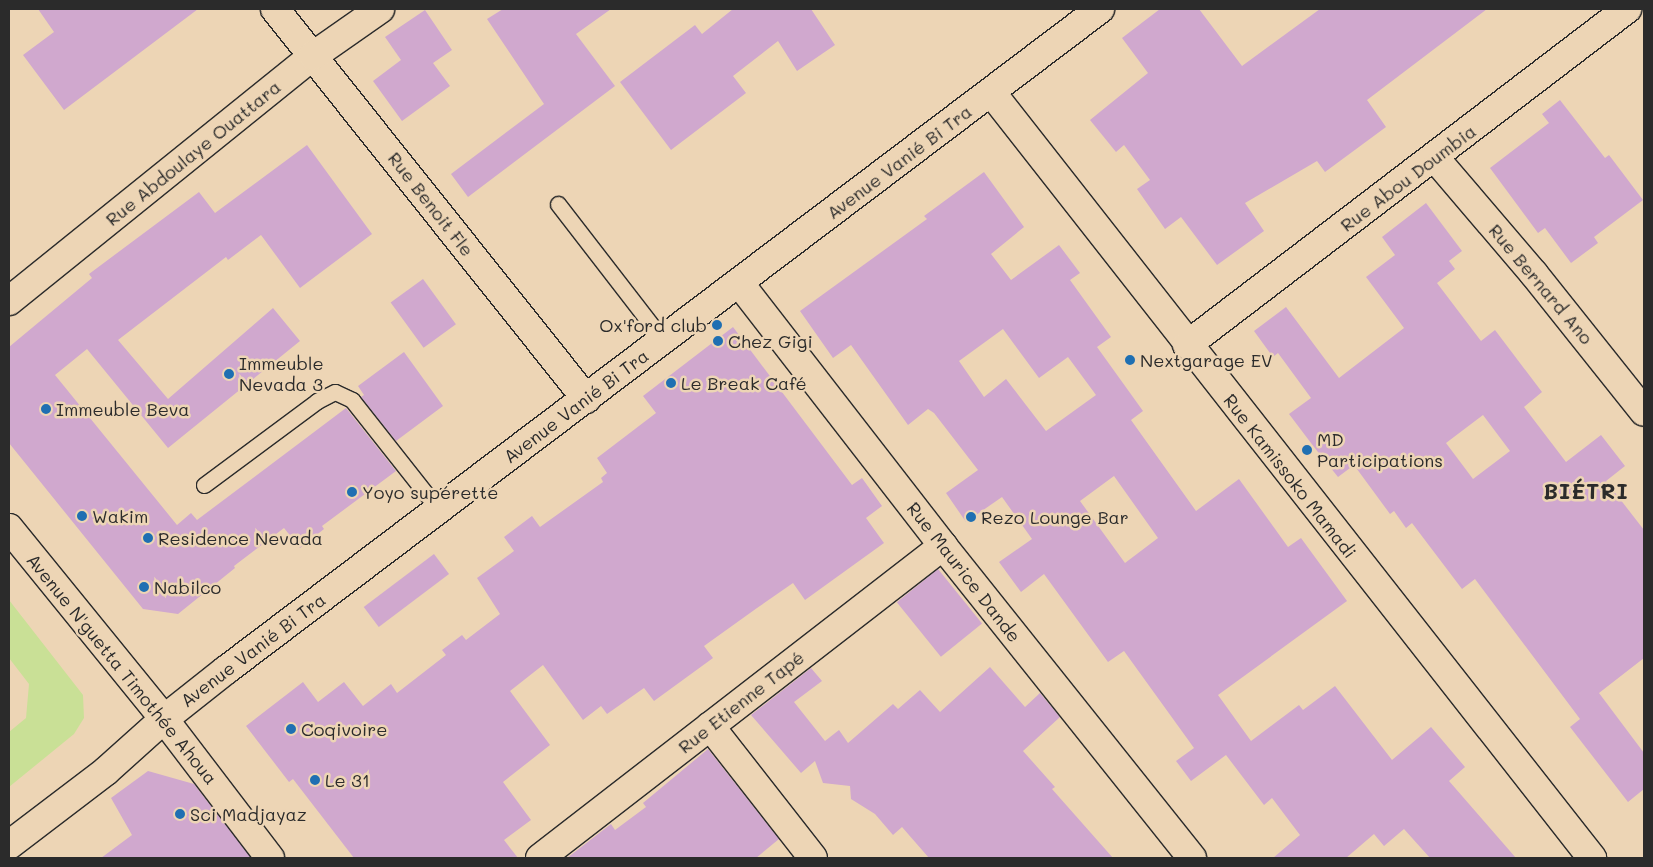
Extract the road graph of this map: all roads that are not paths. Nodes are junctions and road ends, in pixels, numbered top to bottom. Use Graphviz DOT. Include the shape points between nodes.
graph roads {
  1 [pos="275,9"];
  2 [pos="380,9"];
  3 [pos="1100,9"];
  4 [pos="1627,9"];
  5 [pos="313,56"];
  6 [pos="991,92"];
  7 [pos="1435,158"];
  8 [pos="558,204"];
  9 [pos="740,284"];
  10 [pos="9,301"];
  11 [pos="664,340"];
  12 [pos="1187,345"];
  13 [pos="586,399"];
  14 [pos="1644,412"];
  15 [pos="204,484"];
  16 [pos="438,509"];
  17 [pos="9,528"];
  18 [pos="943,546"];
  19 [pos="164,719"];
  20 [pos="710,726"];
  21 [pos="9,845"];
  22 [pos="270,858"];
  23 [pos="540,858"];
  24 [pos="813,858"];
  25 [pos="1192,858"];
  26 [pos="1592,858"];
  1 -- 5 [label="street, Rue Benoit Fle"];
  2 -- 5 [label="street, Rue Abdoulaye Ouattara"];
  3 -- 6 [label="street, Avenue Vanié Bi Tra"];
  4 -- 7 [label="street, Rue Abou Doumbia"];
  5 -- 10 [label="street, Rue Abdoulaye Ouattara"];
  5 -- 13 [label="street, Rue Benoit Fle"];
  6 -- 9 [label="street, Avenue Vanié Bi Tra"];
  6 -- 12 [label="street, Rue Kamissoko Mamadi"];
  7 -- 12 [label="street, Rue Abou Doumbia"];
  7 -- 14 [label="street, Rue Bernard Ano" via="1534,274"];
  8 -- 11 [label="lane"];
  9 -- 11 [label="street, Avenue Vanié Bi Tra"];
  9 -- 18 [label="street, Rue Maurice Dande"];
  11 -- 13 [label="street, Avenue Vanié Bi Tra"];
  12 -- 26 [label="street, Rue Kamissoko Mamadi"];
  13 -- 16 [label="street, Avenue Vanié Bi Tra"];
  15 -- 16 [label="lane" via="317,401 335,392 352,400"];
  16 -- 19 [label="street, Avenue Vanié Bi Tra"];
  17 -- 19 [label="street, Avenue N'guetta Timothée Ahoua"];
  18 -- 20 [label="street, Rue Etienne Tapé"];
  18 -- 25 [label="street, Rue Maurice Dande"];
  19 -- 21 [label="street, Avenue Vanié Bi Tra" via="106,771"];
  19 -- 22 [label="street, Avenue N'guetta Timothée Ahoua"];
  20 -- 23 [label="street, Rue Etienne Tapé"];
  20 -- 24 [label="street"];
}
